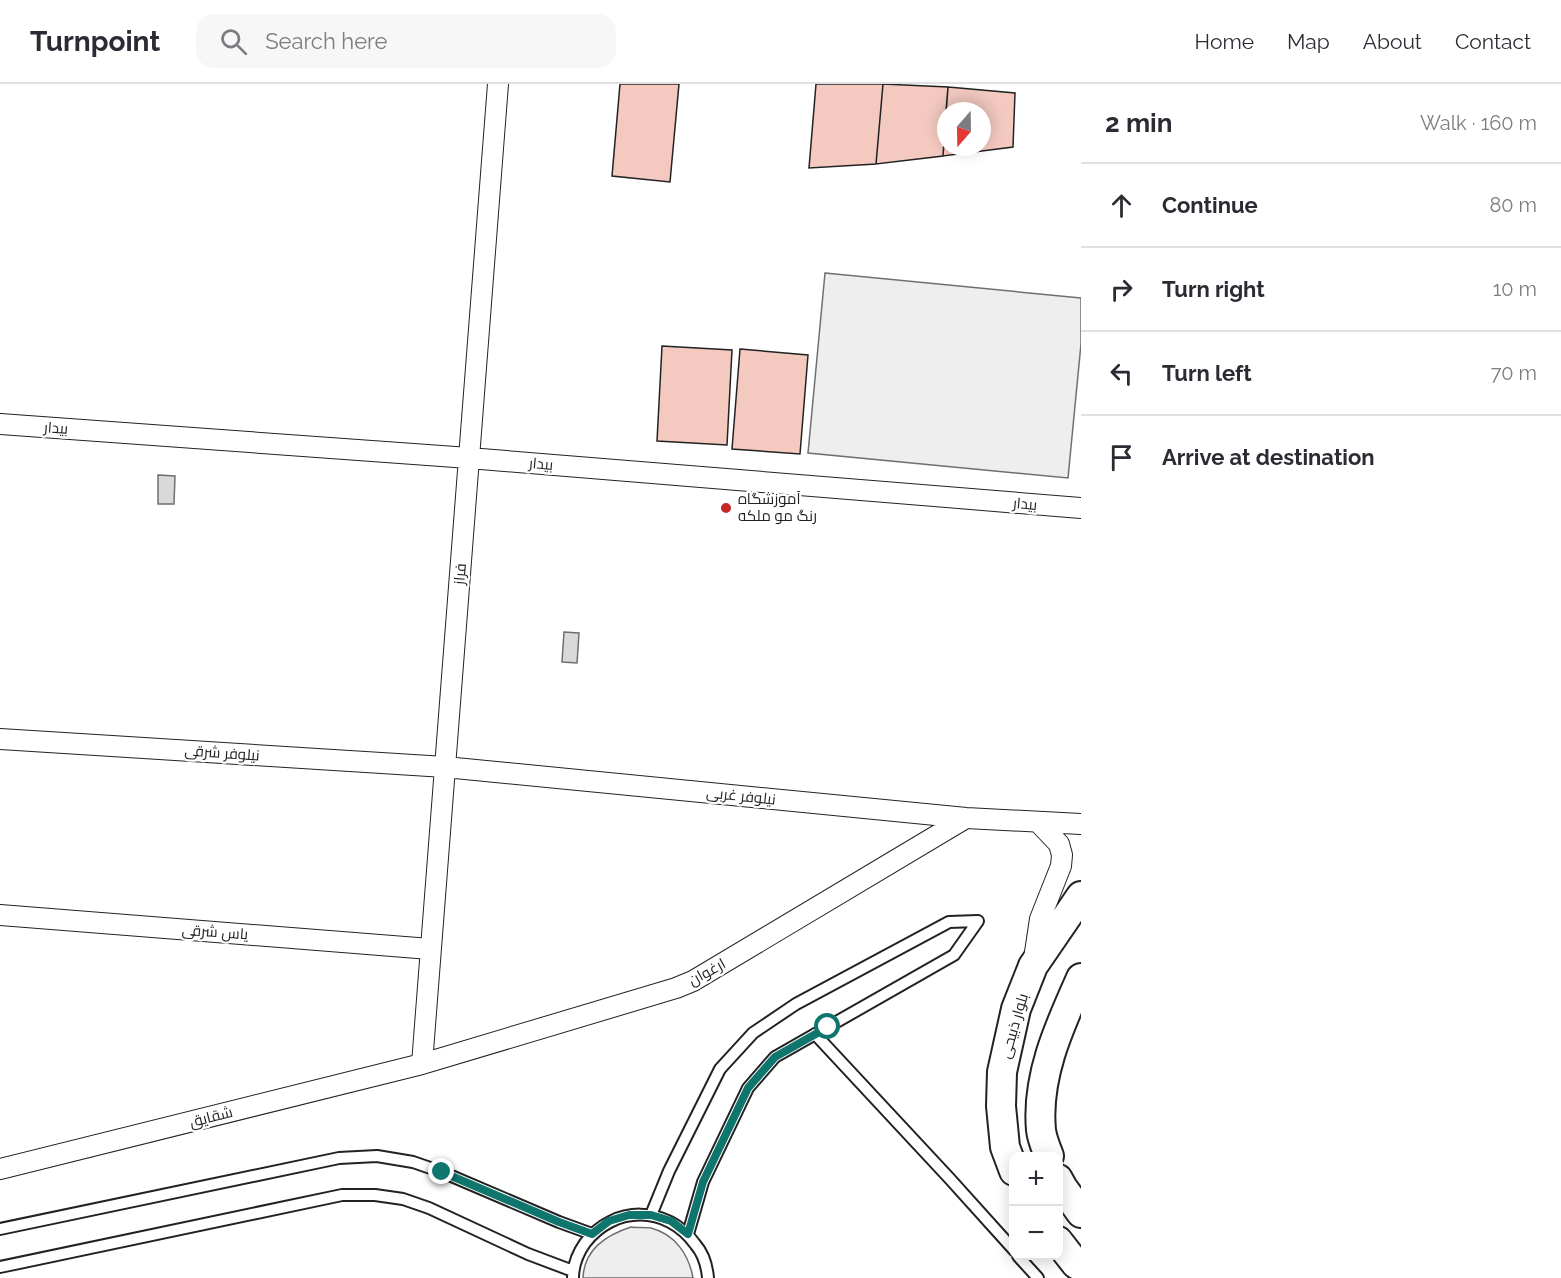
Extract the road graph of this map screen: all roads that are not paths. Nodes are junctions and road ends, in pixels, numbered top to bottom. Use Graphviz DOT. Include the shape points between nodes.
graph roads {
  1 [pos="498,84"];
  2 [pos="0,424"];
  3 [pos="469,458"];
  4 [pos="1081,508"];
  5 [pos="0,739"];
  6 [pos="445,767"];
  7 [pos="966,818"];
  8 [pos="1038,822"];
  9 [pos="1081,824"];
  10 [pos="1081,896"];
  11 [pos="0,915"];
  12 [pos="430,949"];
  13 [pos="1033,966"];
  14 [pos="1081,978"];
  15 [pos="815,1034"];
  16 [pos="422,1064"];
  17 [pos="1047,1152"];
  18 [pos="1009,1158"];
  19 [pos="0,1169"];
  20 [pos="1063,1189"];
  21 [pos="1081,1213"];
  22 [pos="651,1215"];
  23 [pos="0,1229"];
  24 [pos="592,1234"];
  25 [pos="688,1234"];
  26 [pos="1009,1244"];
  27 [pos="1063,1247"];
  28 [pos="1022,1260"];
  29 [pos="0,1267"];
  30 [pos="1081,1268"];
  31 [pos="573,1275"];
  32 [pos="708,1278"];
  33 [pos="1038,1278"];
  1 -- 3 [label="street, فراز"];
  2 -- 3 [label="street, بیدار"];
  3 -- 4 [label="street, بیدار"];
  3 -- 6 [label="street, فراز"];
  5 -- 6 [label="street, نیلوفر شرقی"];
  6 -- 7 [label="street, نیلوفر غربی"];
  6 -- 12 [label="street, فراز"];
  7 -- 8 [label="street, نیلوفر غربی"];
  7 -- 16 [label="street, ارغوان" via="693,981"];
  8 -- 9 [label="street, نیلوفر غربی"];
  8 -- 13 [label="street" via="1059,844 1062,855 1040,919"];
  10 -- 13 [label="main road, بلوار ذبیحی"];
  11 -- 12 [label="street, یاس شرقی"];
  12 -- 16 [label="street, فراز"];
  13 -- 18 [label="main road, بلوار ذبیحی" via="1016,1009 1002,1072 1000,1106"];
  14 -- 17 [label="main road" via="1059,1027 1045,1076 1040,1105"];
  15 -- 22 [label="lane" via="954,955 978,921 949,922 796,1004 753,1033 720,1069"];
  15 -- 25 [label="lane" via="775,1057 748,1088 703,1182"];
  15 -- 26 [label="lane"];
  16 -- 19 [label="street, شقایق"];
  20 -- 21 [label="main road"];
  22 -- 24 [label="lane" via="629,1215 609,1221"];
  22 -- 25 [label="lane" via="671,1221"];
  23 -- 24 [label="lane" via="339,1158 377,1156 442,1172"];
  24 -- 31 [label="lane" via="579,1251"];
  25 -- 32 [label="lane" via="701,1251"];
  27 -- 30 [label="main road"];
  28 -- 33 [label="lane"];
  29 -- 31 [label="lane" via="342,1195 375,1195 429,1208"];
}
